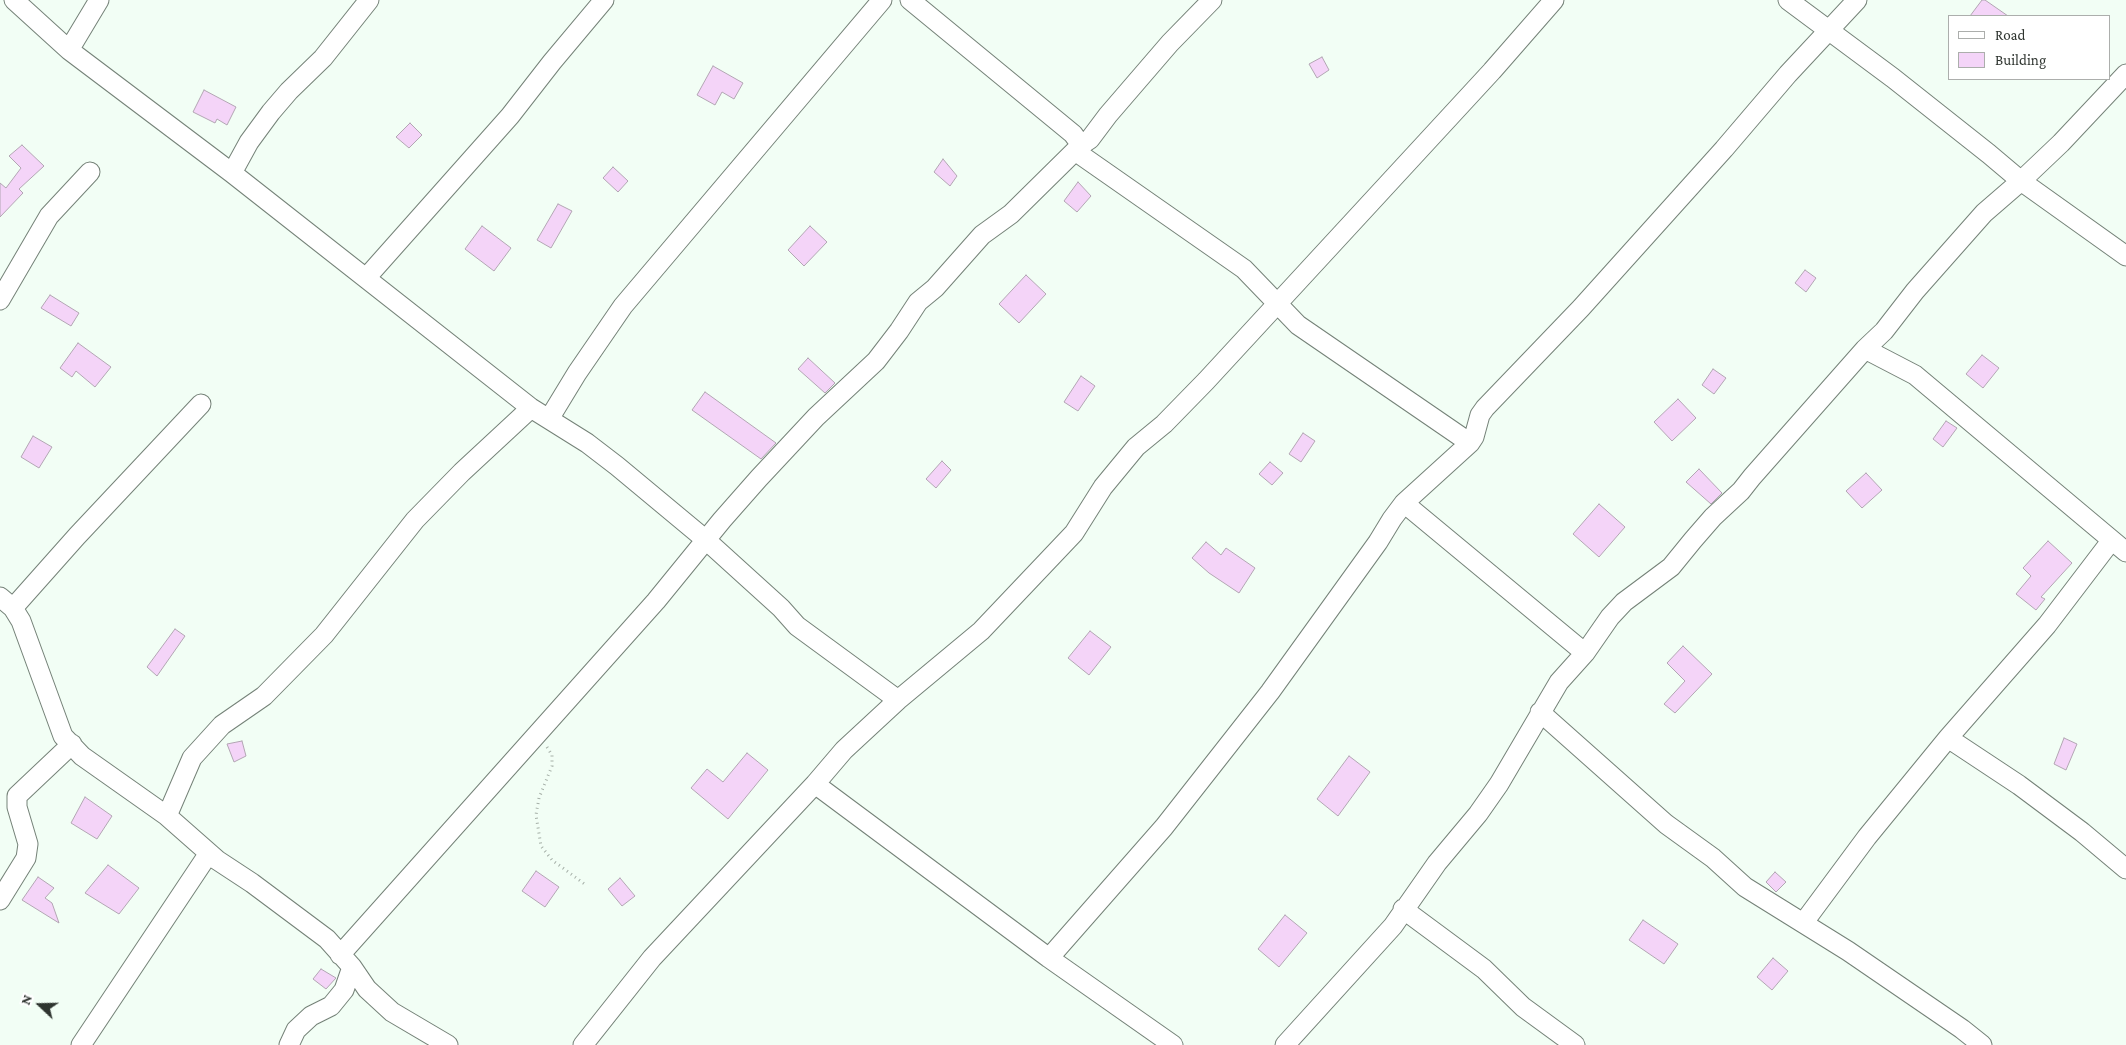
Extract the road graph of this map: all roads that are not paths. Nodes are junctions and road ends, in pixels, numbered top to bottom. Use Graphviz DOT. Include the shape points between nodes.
graph roads {
  1 [pos="14,0"];
  2 [pos="99,0"];
  3 [pos="368,0"];
  4 [pos="604,0"];
  5 [pos="882,0"];
  6 [pos="910,0"];
  7 [pos="1212,0"];
  8 [pos="1554,0"];
  9 [pos="1788,0"];
  10 [pos="1857,0"];
  11 [pos="1829,30"];
  12 [pos="69,50"];
  13 [pos="2126,74"];
  14 [pos="1078,148"];
  15 [pos="90,172"];
  16 [pos="232,173"];
  17 [pos="2021,181"];
  18 [pos="2126,256"];
  19 [pos="366,278"];
  20 [pos="0,300"];
  21 [pos="1277,304"];
  22 [pos="1865,348"];
  23 [pos="201,404"];
  24 [pos="531,408"];
  25 [pos="549,418"];
  26 [pos="1470,443"];
  27 [pos="1404,503"];
  28 [pos="706,540"];
  29 [pos="2119,547"];
  30 [pos="7,603"];
  31 [pos="1585,653"];
  32 [pos="898,700"];
  33 [pos="1540,712"];
  34 [pos="1948,738"];
  35 [pos="72,744"];
  36 [pos="815,784"];
  37 [pos="167,816"];
  38 [pos="209,853"];
  39 [pos="2126,869"];
  40 [pos="0,900"];
  41 [pos="1404,910"];
  42 [pos="1804,922"];
  43 [pos="1049,958"];
  44 [pos="346,961"];
  45 [pos="81,1045"];
  46 [pos="289,1045"];
  47 [pos="448,1045"];
  48 [pos="583,1045"];
  49 [pos="1173,1045"];
  50 [pos="1285,1045"];
  51 [pos="1575,1045"];
  52 [pos="1982,1045"];
  1 -- 12 [label="street"];
  2 -- 12 [label="street"];
  3 -- 16 [label="street" via="323,58 271,112"];
  4 -- 19 [label="street" via="510,116"];
  5 -- 25 [label="street" via="624,306"];
  6 -- 14 [label="street" via="1073,134"];
  7 -- 14 [label="street" via="1170,42 1090,139"];
  8 -- 21 [label="street"];
  9 -- 11 [label="street"];
  10 -- 11 [label="street"];
  11 -- 17 [label="street"];
  11 -- 26 [label="street" via="1581,308 1485,408"];
  12 -- 16 [label="street"];
  13 -- 17 [label="street"];
  14 -- 21 [label="street" via="1244,269"];
  14 -- 28 [label="street" via="1011,214 982,235 936,288 918,302 876,361 795,438"];
  15 -- 20 [label="street" via="50,216"];
  16 -- 19 [label="street"];
  17 -- 18 [label="street"];
  17 -- 22 [label="street" via="1984,213 1884,331"];
  19 -- 24 [label="street"];
  21 -- 26 [label="street" via="1298,325"];
  21 -- 32 [label="street" via="1164,424 1136,447 1103,487 1074,533 1023,588 981,631"];
  22 -- 29 [label="street" via="1914,375"];
  22 -- 31 [label="street" via="1671,567 1619,607"];
  23 -- 30 [label="street" via="77,536"];
  24 -- 25 [label="street"];
  24 -- 37 [label="street" via="415,520 324,635 271,690 222,725 192,758"];
  25 -- 28 [label="street" via="618,466"];
  26 -- 27 [label="street"];
  27 -- 31 [label="street"];
  27 -- 43 [label="street" via="1270,692 1164,828"];
  28 -- 32 [label="street" via="797,626"];
  28 -- 44 [label="street"];
  29 -- 34 [label="street"];
  30 -- 35 [label="street" via="21,621 64,736"];
  31 -- 33 [label="street" via="1570,667"];
  32 -- 36 [label="street" via="844,750"];
  33 -- 41 [label="street" via="1486,804 1436,863"];
  33 -- 42 [label="street" via="1666,824 1746,887"];
  34 -- 39 [label="street" via="2020,785"];
  34 -- 42 [label="street" via="1867,837"];
  35 -- 37 [label="street" via="82,756"];
  35 -- 40 [label="street" via="17,796 28,844 26,858"];
  36 -- 43 [label="street"];
  36 -- 48 [label="street" via="652,958"];
  37 -- 38 [label="street"];
  38 -- 44 [label="street" via="320,934"];
  38 -- 45 [label="street"];
  41 -- 50 [label="street"];
  41 -- 51 [label="street" via="1484,969 1523,1007"];
  42 -- 52 [label="street"];
  43 -- 49 [label="street"];
  44 -- 46 [label="street" via="344,990 331,1006 311,1016 296,1030"];
  44 -- 47 [label="street" via="367,990 392,1012"];
}
